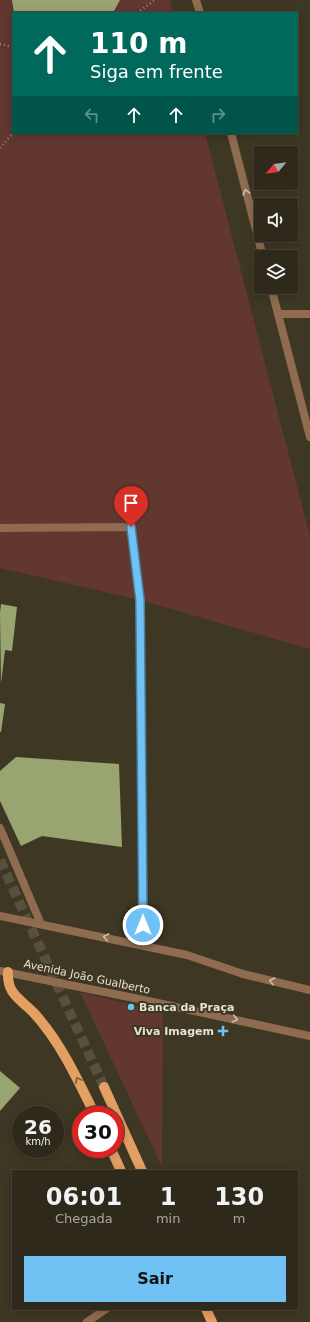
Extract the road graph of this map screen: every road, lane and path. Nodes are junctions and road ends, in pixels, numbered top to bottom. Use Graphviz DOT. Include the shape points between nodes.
graph roads {
  1 [pos="155,0"];
  2 [pos="196,0"];
  3 [pos="138,12"];
  4 [pos="200,12"];
  5 [pos="0,44"];
  6 [pos="12,47"];
  7 [pos="12,134"];
  8 [pos="231,134"];
  9 [pos="0,148"];
  10 [pos="261,250"];
  11 [pos="273,294"];
  12 [pos="278,314"];
  13 [pos="310,314"];
  14 [pos="310,437"];
  15 [pos="0,528"];
  16 [pos="0,828"];
  17 [pos="0,916"];
  18 [pos="41,924"];
  19 [pos="143,945"];
  20 [pos="4,971"];
  21 [pos="310,990"];
  22 [pos="310,1036"];
  23 [pos="104,1087"];
  24 [pos="90,1106"];
  25 [pos="115,1158"];
  26 [pos="121,1170"];
  27 [pos="142,1170"];
  28 [pos="105,1310"];
  29 [pos="206,1310"];
  30 [pos="87,1322"];
  31 [pos="212,1322"];
  1 -- 3 [label="path"];
  2 -- 4 [label="street"];
  5 -- 6 [label="path"];
  7 -- 9 [label="path"];
  10 -- 8 [label="street, one-way"];
  11 -- 12 [label="street"];
  12 -- 13 [label="street"];
  12 -- 14 [label="street"];
  15 -- 19 [label="street" via="131,527 140,600"];
  16 -- 18 [label="street"];
  17 -- 18 [label="street"];
  19 -- 18 [label="street, one-way"];
  21 -- 19 [label="street, one-way" via="243,974 187,954"];
  20 -- 22 [label="street, Avenida João Gualberto, one-way"];
  24 -- 20 [label="main road, one-way" via="54,1040 14,994"];
  23 -- 27 [label="main road"];
  25 -- 26 [label="main road"];
  28 -- 30 [label="street"];
  29 -- 31 [label="main road"];
}
